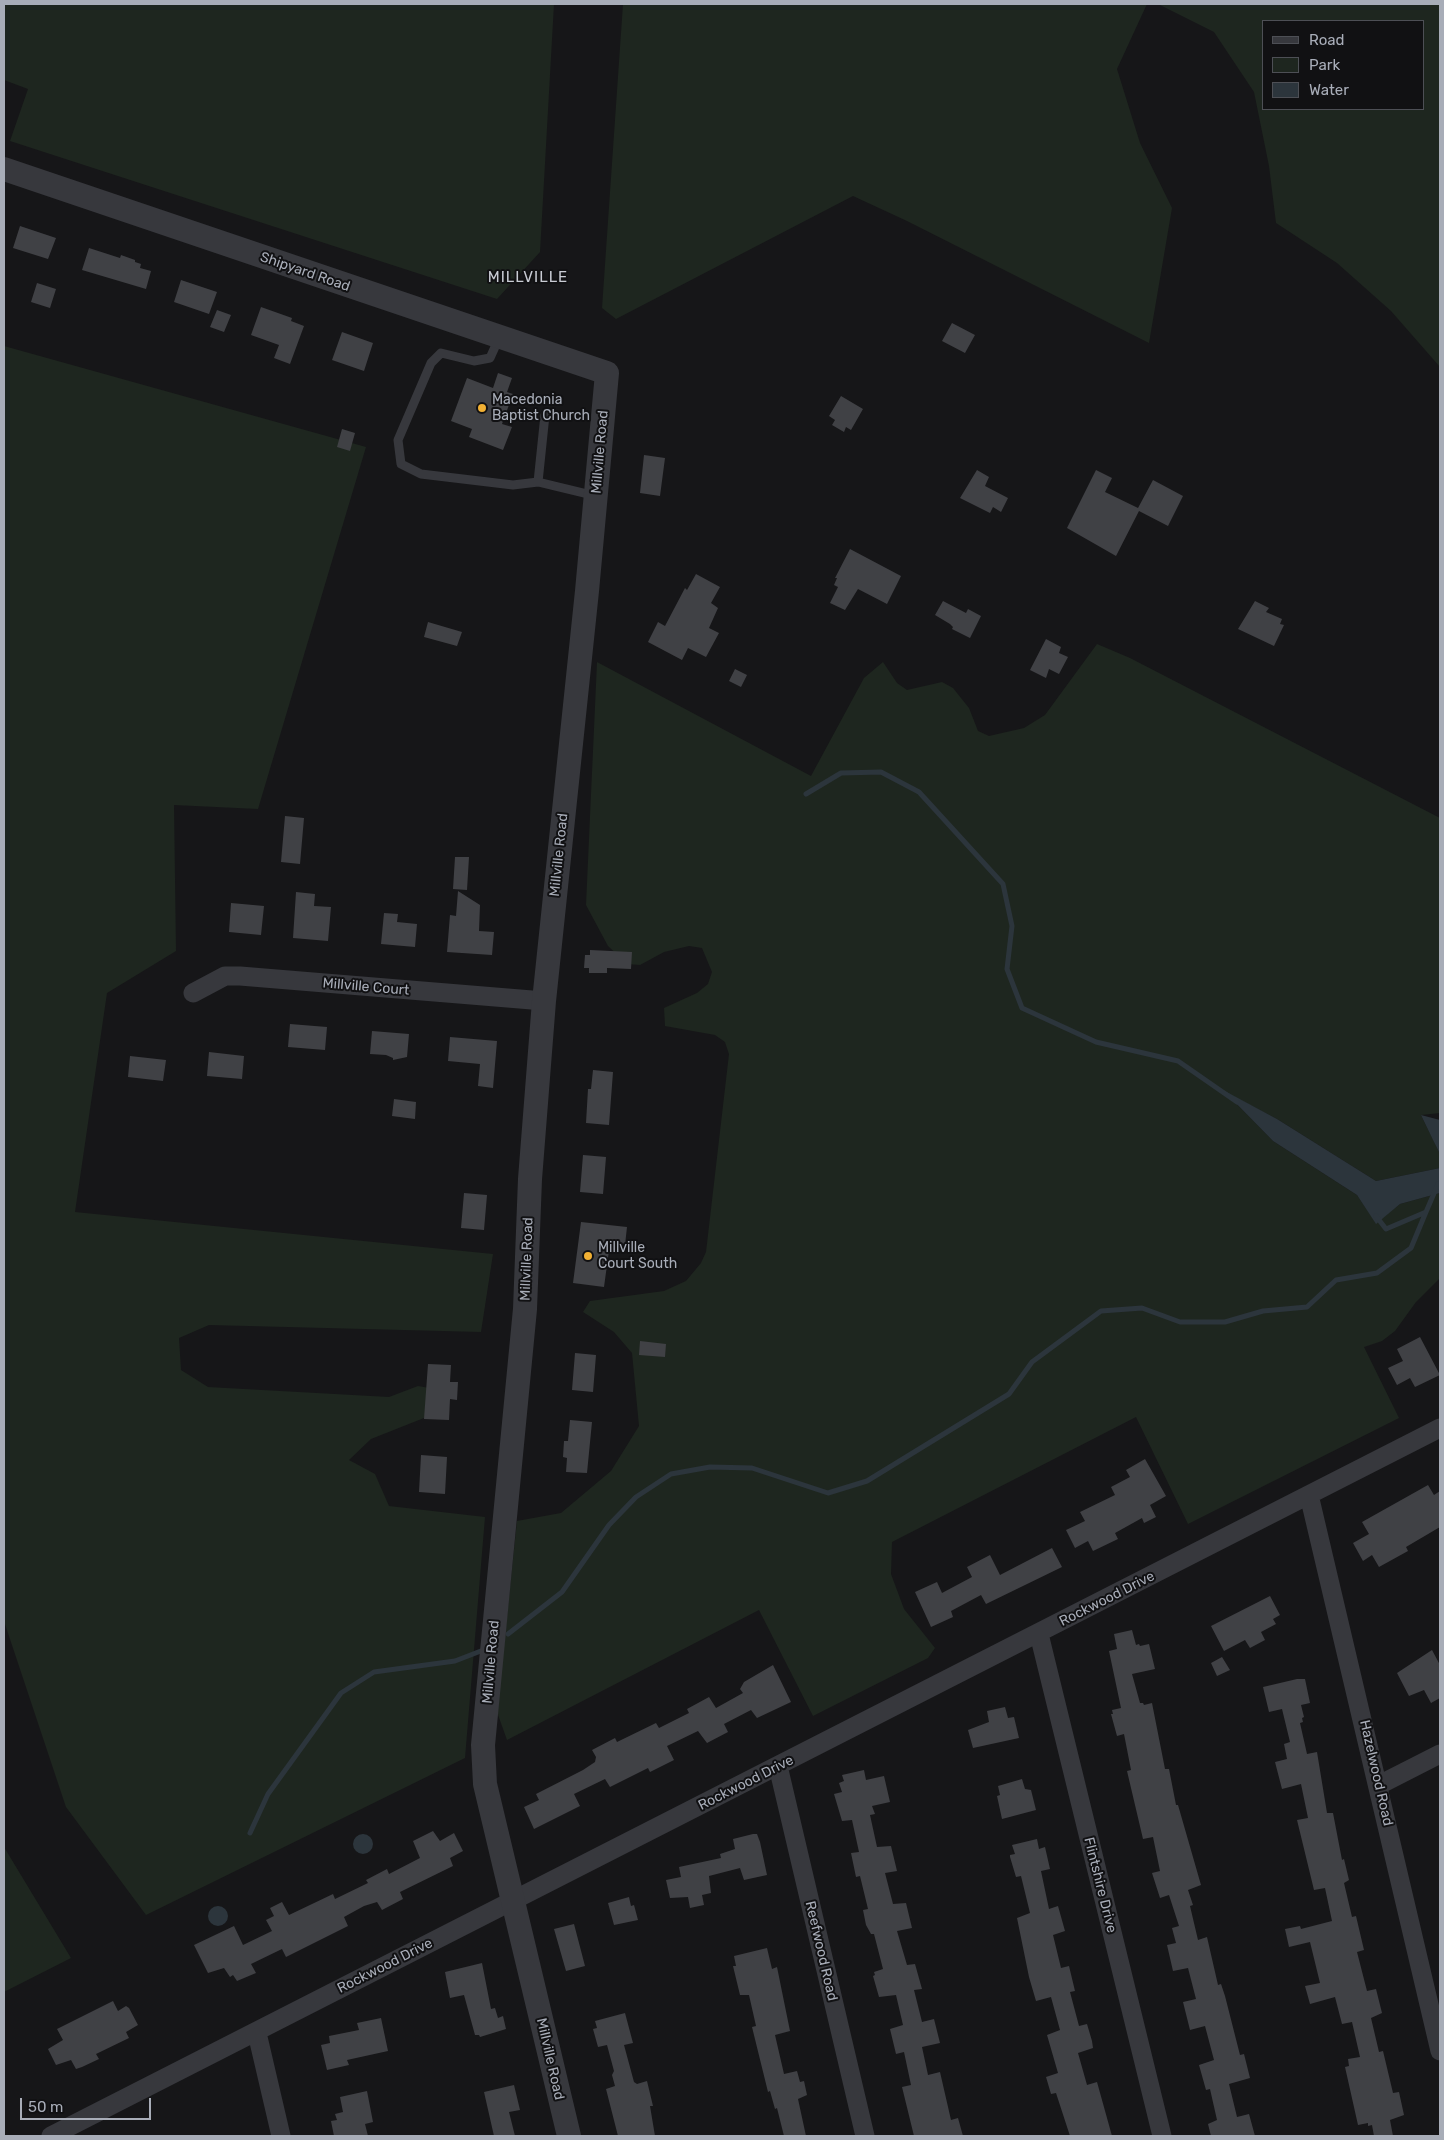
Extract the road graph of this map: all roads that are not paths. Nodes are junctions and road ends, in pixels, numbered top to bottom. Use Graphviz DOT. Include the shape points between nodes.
graph roads {
  1 [pos="4,169"];
  2 [pos="499,338"];
  3 [pos="607,373"];
  4 [pos="545,415"];
  5 [pos="538,482"];
  6 [pos="596,496"];
  7 [pos="192,993"];
  8 [pos="544,1001"];
  9 [pos="1440,1428"];
  10 [pos="1309,1495"];
  11 [pos="1039,1634"];
  12 [pos="1440,1754"];
  13 [pos="778,1766"];
  14 [pos="1379,1785"];
  15 [pos="513,1901"];
  16 [pos="257,2033"];
  17 [pos="1440,2051"];
  18 [pos="51,2136"];
  19 [pos="282,2136"];
  20 [pos="568,2136"];
  21 [pos="865,2136"];
  22 [pos="1162,2136"];
  1 -- 2 [label="street, Shipyard Road"];
  2 -- 3 [label="street, Shipyard Road"];
  2 -- 5 [label="lane" via="490,358 474,362 441,352 431,362 398,440 402,464 422,474 513,485"];
  3 -- 6 [label="street, Millville Road"];
  4 -- 5 [label="lane"];
  5 -- 6 [label="lane"];
  6 -- 8 [label="street, Millville Road"];
  7 -- 8 [label="street, Millville Court" via="225,976 240,976"];
  8 -- 15 [label="street, Millville Road" via="530,1179 525,1309 483,1745 485,1784"];
  9 -- 10 [label="street, Rockwood Drive"];
  10 -- 11 [label="street, Rockwood Drive"];
  10 -- 14 [label="street, Hazelwood Road"];
  11 -- 13 [label="street, Rockwood Drive"];
  11 -- 22 [label="street, Flintshire Drive"];
  12 -- 14 [label="street"];
  13 -- 15 [label="street, Rockwood Drive"];
  13 -- 21 [label="street, Reefwood Road"];
  14 -- 17 [label="street, Hazelwood Road"];
  15 -- 16 [label="street, Rockwood Drive"];
  15 -- 20 [label="street, Millville Road"];
  16 -- 18 [label="street, Rockwood Drive"];
  16 -- 19 [label="street"];
}
